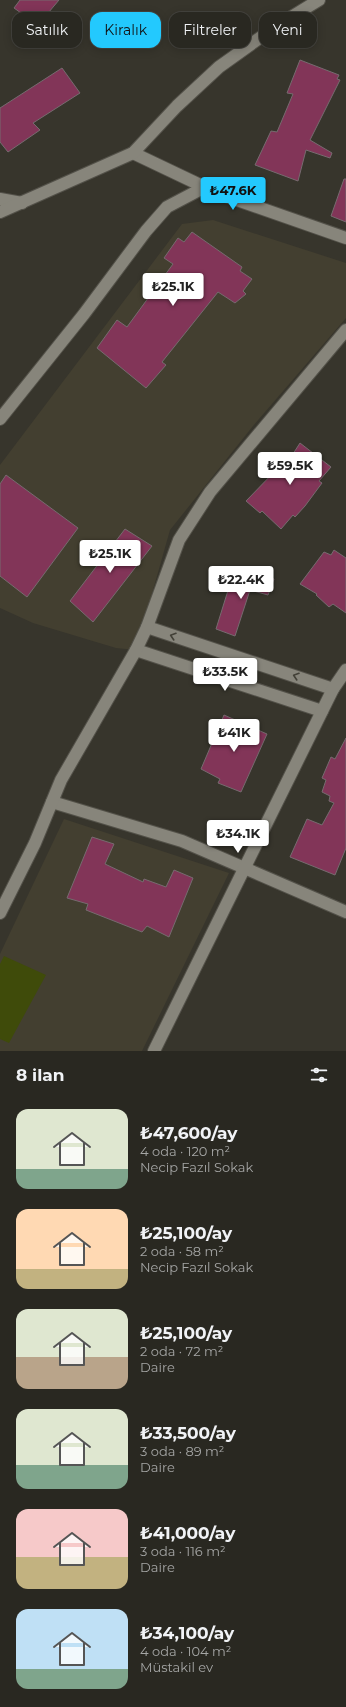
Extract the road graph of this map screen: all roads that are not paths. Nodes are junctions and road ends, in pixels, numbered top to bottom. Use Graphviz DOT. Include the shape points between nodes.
graph roads {
  1 [pos="319,0"];
  2 [pos="134,153"];
  3 [pos="205,187"];
  4 [pos="0,199"];
  5 [pos="22,203"];
  6 [pos="0,212"];
  7 [pos="346,238"];
  8 [pos="346,330"];
  9 [pos="0,419"];
  10 [pos="147,627"];
  11 [pos="136,650"];
  12 [pos="346,670"];
  13 [pos="333,688"];
  14 [pos="322,711"];
  15 [pos="52,802"];
  16 [pos="244,868"];
  17 [pos="346,912"];
  18 [pos="0,913"];
  19 [pos="154,1051"];
  1 -- 2 [label="street" via="275,27 219,67 177,106"];
  2 -- 3 [label="street"];
  2 -- 5 [label="street"];
  3 -- 7 [label="street"];
  3 -- 9 [label="street" via="167,208 146,231"];
  4 -- 5 [label="street"];
  5 -- 6 [label="street"];
  8 -- 10 [label="street" via="210,492 179,540"];
  10 -- 11 [label="street"];
  13 -- 10 [label="street, one-way"];
  11 -- 14 [label="street"];
  11 -- 15 [label="street" via="61,780"];
  12 -- 13 [label="street"];
  13 -- 14 [label="street"];
  14 -- 16 [label="street"];
  15 -- 16 [label="street" via="182,841"];
  15 -- 18 [label="street"];
  16 -- 17 [label="street"];
  16 -- 19 [label="street"];
}
